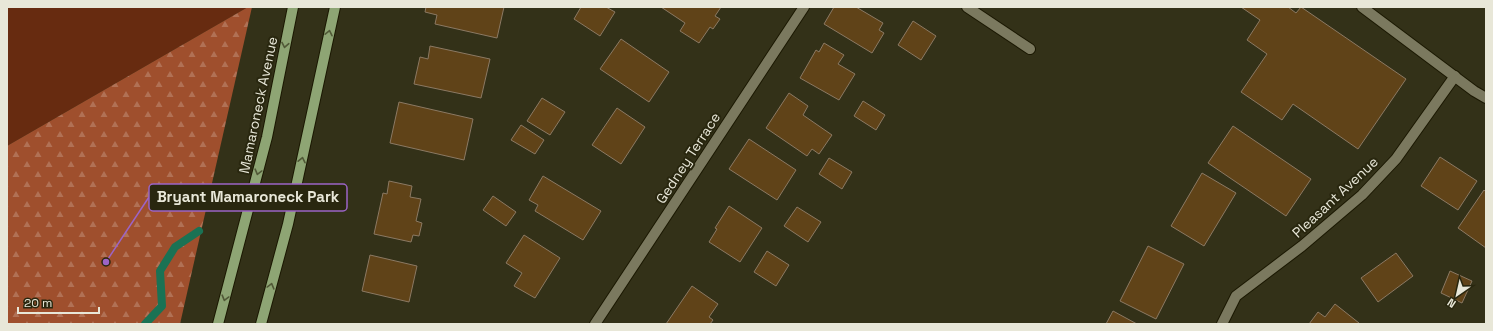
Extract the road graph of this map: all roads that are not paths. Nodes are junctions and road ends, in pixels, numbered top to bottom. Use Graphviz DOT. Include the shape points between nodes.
graph roads {
  1 [pos="292,7"];
  2 [pos="335,7"];
  3 [pos="804,7"];
  4 [pos="967,7"];
  5 [pos="1362,7"];
  6 [pos="1030,49"];
  7 [pos="1455,76"];
  8 [pos="1486,98"];
  9 [pos="218,324"];
  10 [pos="261,324"];
  11 [pos="595,324"];
  12 [pos="1222,324"];
  1 -- 9 [label="main road, Mamaroneck Avenue, one-way" via="267,137"];
  10 -- 2 [label="main road, one-way" via="288,224"];
  3 -- 11 [label="street, Gedney Terrace"];
  4 -- 6 [label="street"];
  5 -- 7 [label="street"];
  7 -- 8 [label="street"];
  7 -- 12 [label="street, Pleasant Avenue" via="1396,159 1362,195 1326,226 1236,296"];
}
